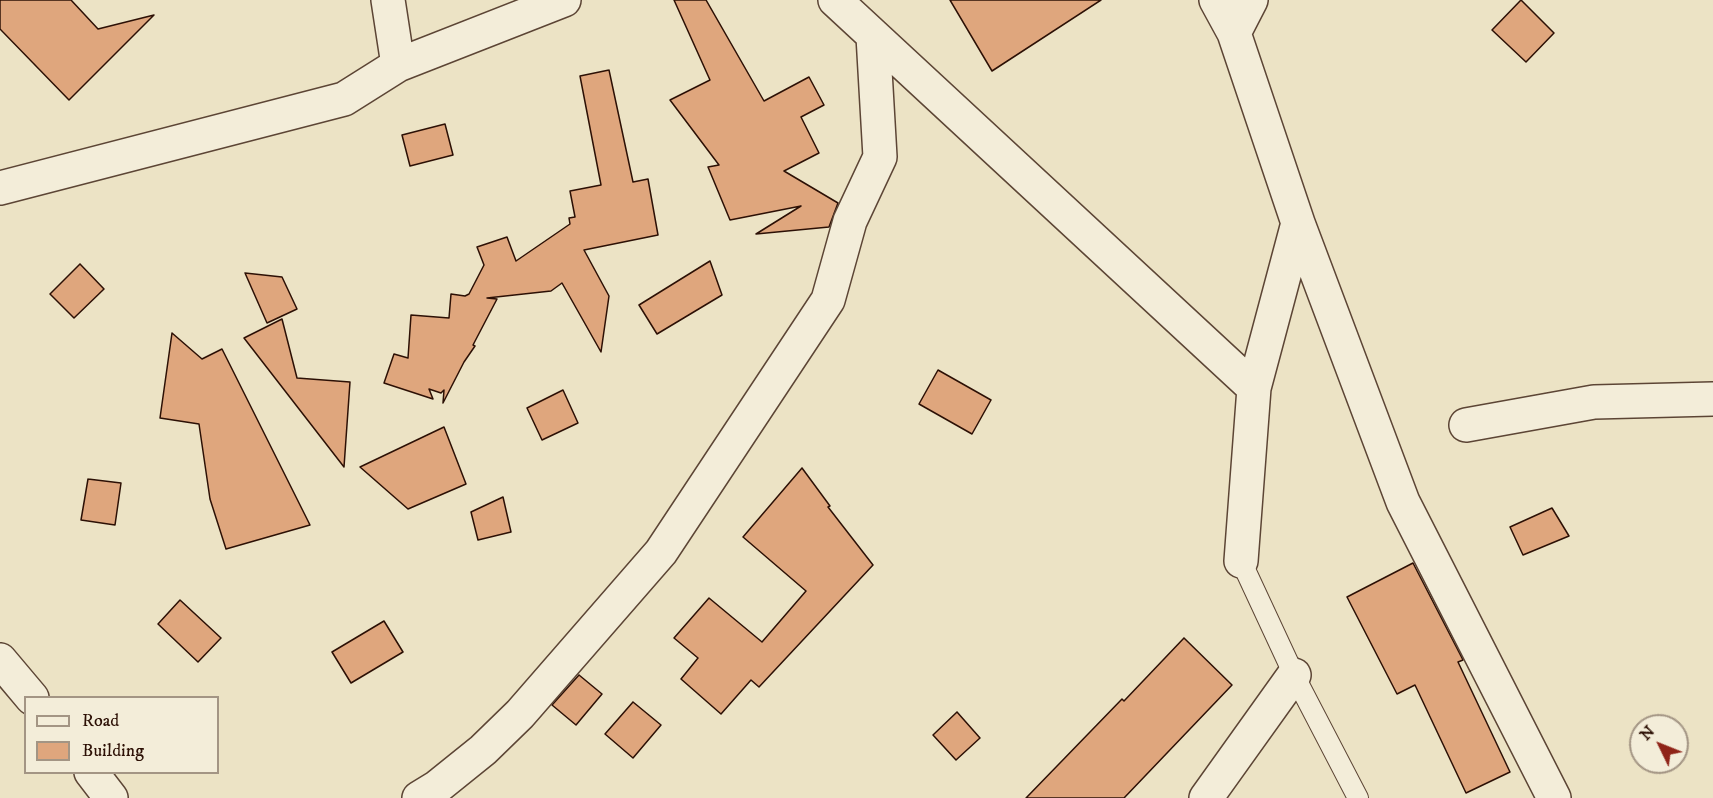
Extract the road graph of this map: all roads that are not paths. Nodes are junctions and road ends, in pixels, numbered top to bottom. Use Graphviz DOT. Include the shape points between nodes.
graph roads {
  1 [pos="387,0"];
  2 [pos="564,0"];
  3 [pos="835,0"];
  4 [pos="1216,0"];
  5 [pos="1251,0"];
  6 [pos="1234,33"];
  7 [pos="873,36"];
  8 [pos="398,65"];
  9 [pos="0,188"];
  10 [pos="1298,224"];
  11 [pos="1254,388"];
  12 [pos="1713,399"];
  13 [pos="1466,425"];
  14 [pos="1241,561"];
  15 [pos="0,660"];
  16 [pos="1294,675"];
  17 [pos="30,696"];
  18 [pos="93,774"];
  19 [pos="111,798"];
  20 [pos="419,798"];
  21 [pos="1206,798"];
  22 [pos="1358,798"];
  23 [pos="1554,798"];
  1 -- 8 [label="street"];
  2 -- 8 [label="street"];
  3 -- 7 [label="street"];
  4 -- 6 [label="street"];
  5 -- 6 [label="street"];
  6 -- 10 [label="street"];
  7 -- 11 [label="street"];
  7 -- 20 [label="street" via="880,157 850,221 828,300 661,552 520,714 483,750"];
  8 -- 9 [label="street" via="344,99"];
  10 -- 11 [label="street"];
  10 -- 23 [label="street" via="1403,502"];
  11 -- 14 [label="street"];
  12 -- 13 [label="street" via="1594,402"];
  14 -- 16 [label="lane"];
  15 -- 17 [label="street"];
  16 -- 21 [label="street"];
  16 -- 22 [label="lane"];
  18 -- 19 [label="street"];
}
